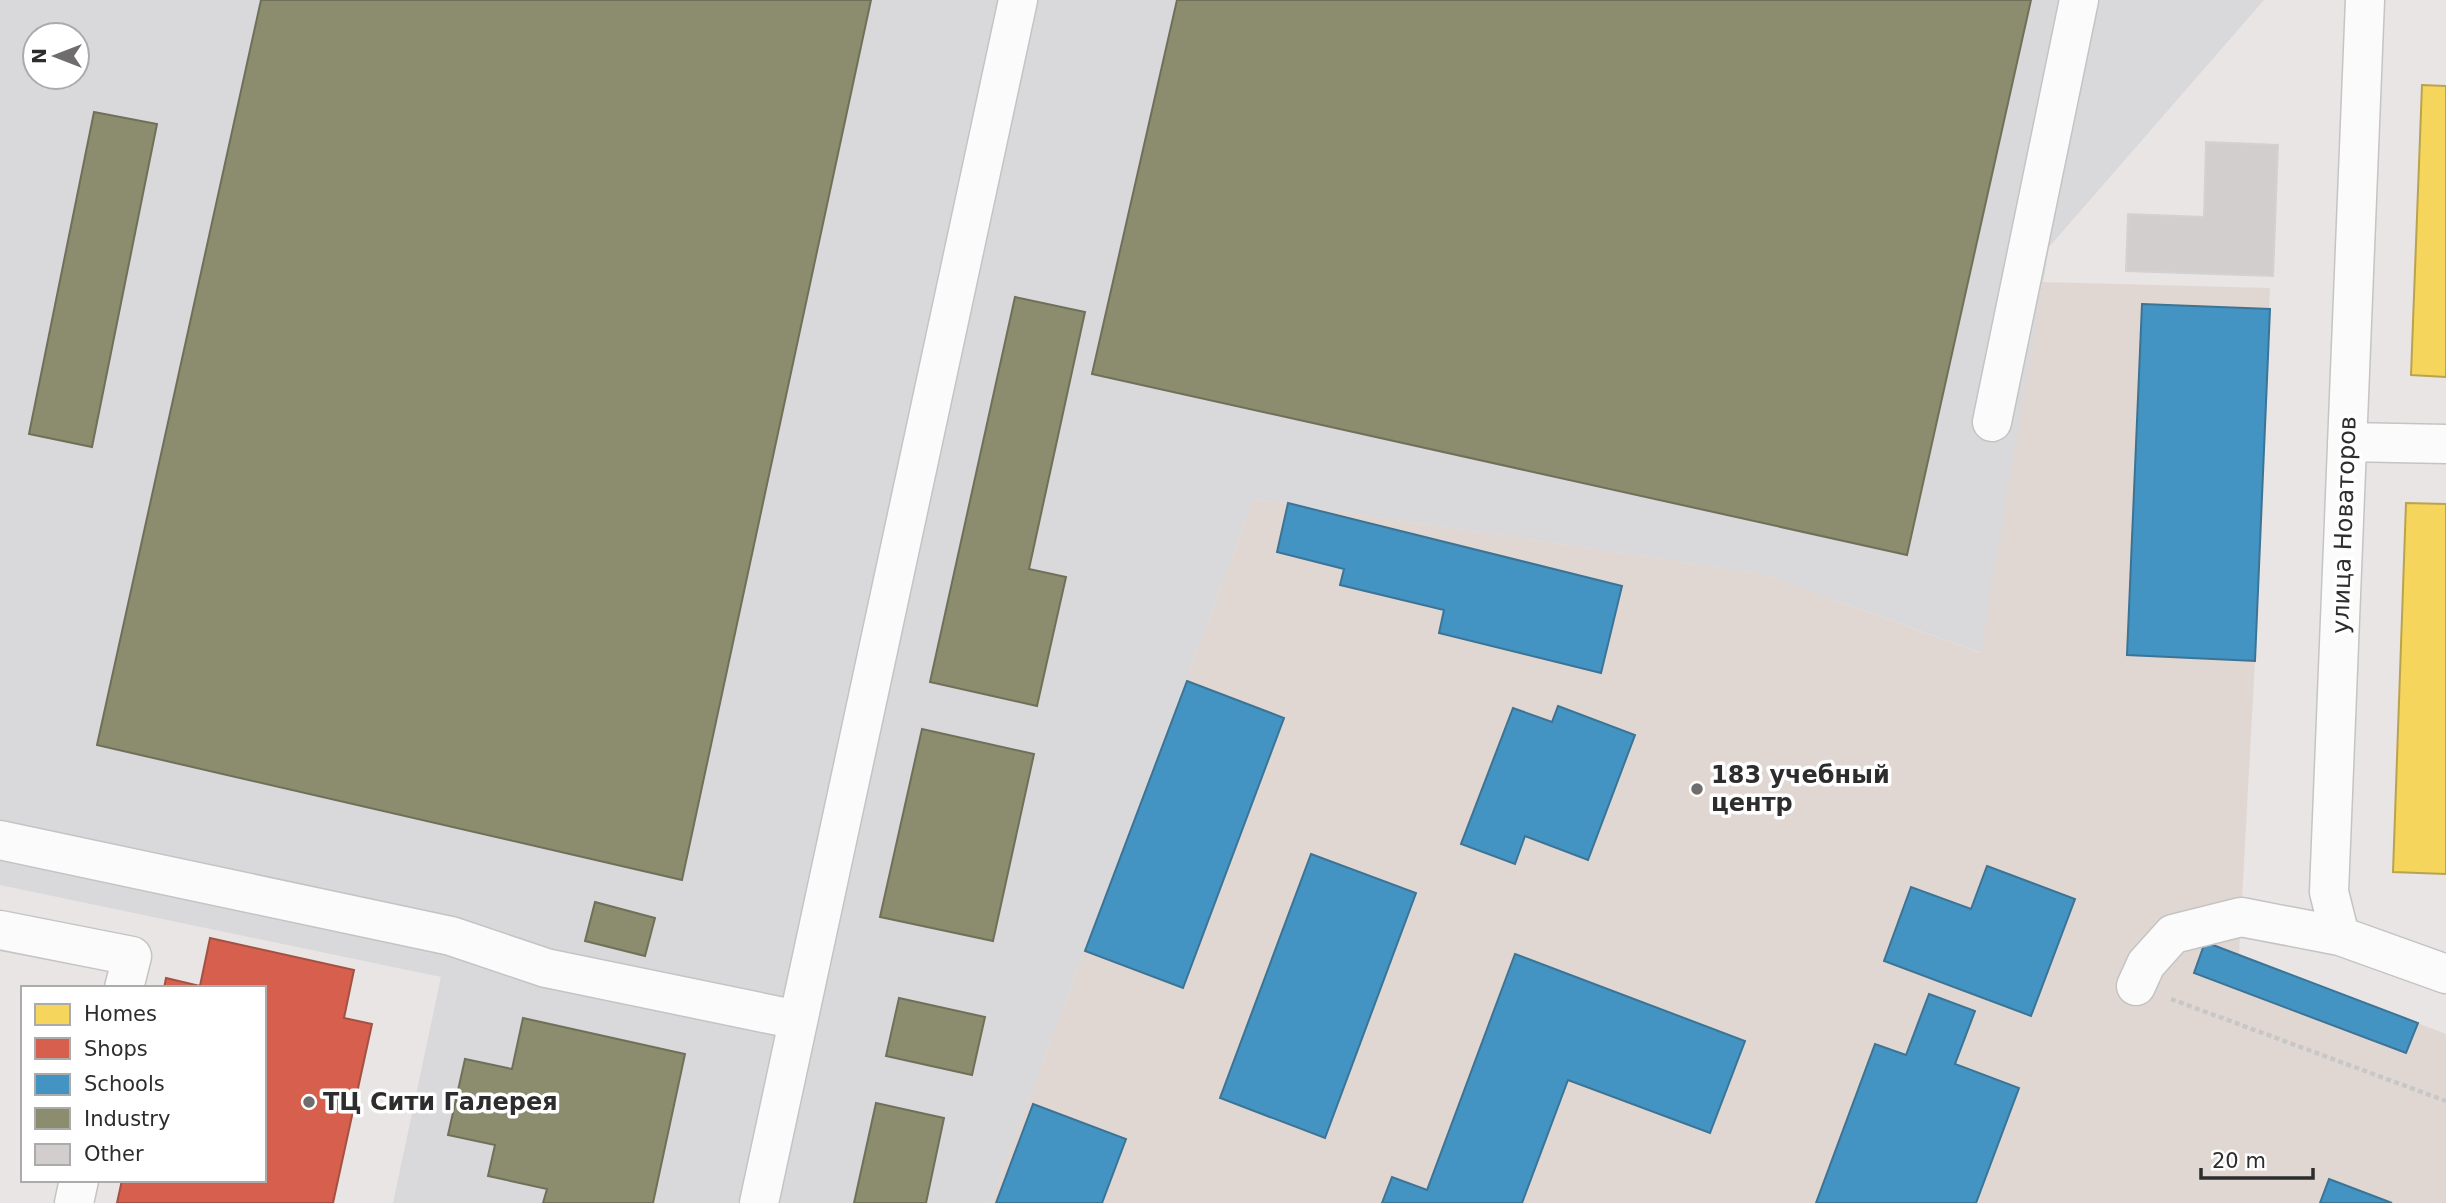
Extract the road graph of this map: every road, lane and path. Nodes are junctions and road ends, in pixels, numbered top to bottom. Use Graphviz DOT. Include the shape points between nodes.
graph roads {
  1 [pos="1018,0"];
  2 [pos="2079,0"];
  3 [pos="2365,0"];
  4 [pos="1992,422"];
  5 [pos="2347,442"];
  6 [pos="2446,444"];
  7 [pos="0,840"];
  8 [pos="0,930"];
  9 [pos="2340,936"];
  10 [pos="2446,974"];
  11 [pos="124,986"];
  12 [pos="2136,986"];
  13 [pos="799,1020"];
  14 [pos="2446,1101"];
  15 [pos="79,1182"];
  16 [pos="74,1203"];
  17 [pos="759,1203"];
  1 -- 13 [label="street"];
  2 -- 4 [label="street"];
  3 -- 5 [label="street, улица Новаторов"];
  5 -- 6 [label="street"];
  5 -- 9 [label="street, улица Новаторов" via="2329,892"];
  7 -- 13 [label="street" via="451,936 545,968"];
  8 -- 11 [label="street" via="132,956"];
  9 -- 10 [label="street"];
  9 -- 12 [label="street" via="2241,916 2173,934 2146,964"];
  12 -- 14 [label="path"];
  13 -- 17 [label="street"];
  15 -- 16 [label="street"];
}
